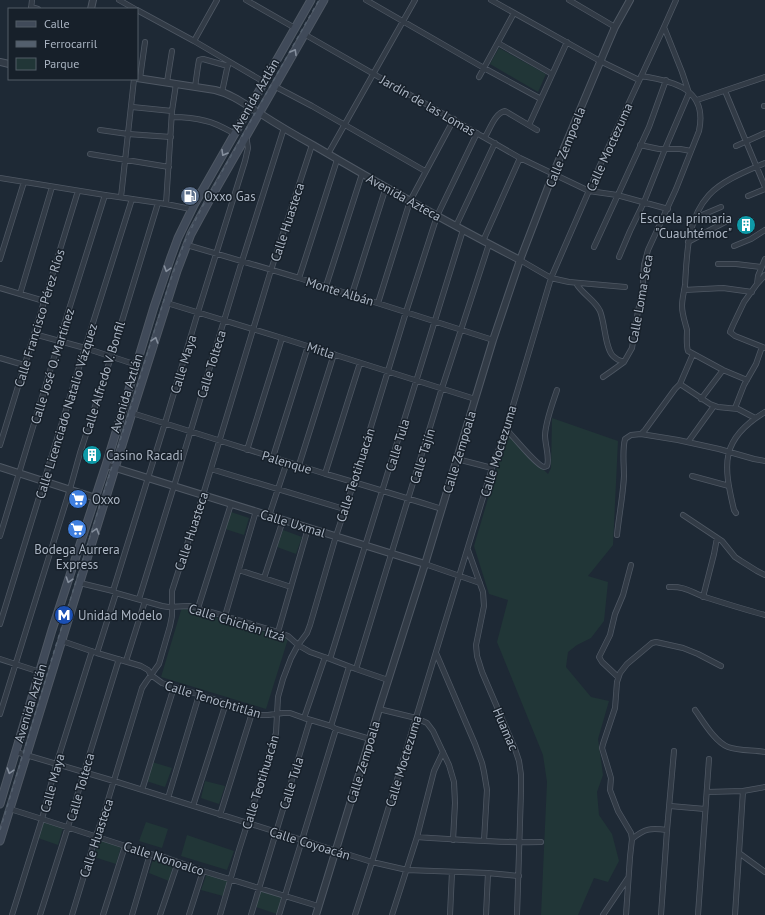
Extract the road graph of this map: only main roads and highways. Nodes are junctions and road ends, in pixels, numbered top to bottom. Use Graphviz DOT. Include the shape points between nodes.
graph roads {
  1 [pos="311,0"];
  2 [pos="324,0"];
  3 [pos="0,804"];
  4 [pos="0,841"];
  1 -- 3 [label="main road, Avenida Aztlán, one-way" via="191,209 178,238 52,630"];
  4 -- 2 [label="main road, Avenida Aztlán, one-way" via="115,467 187,245 198,220"];
}
